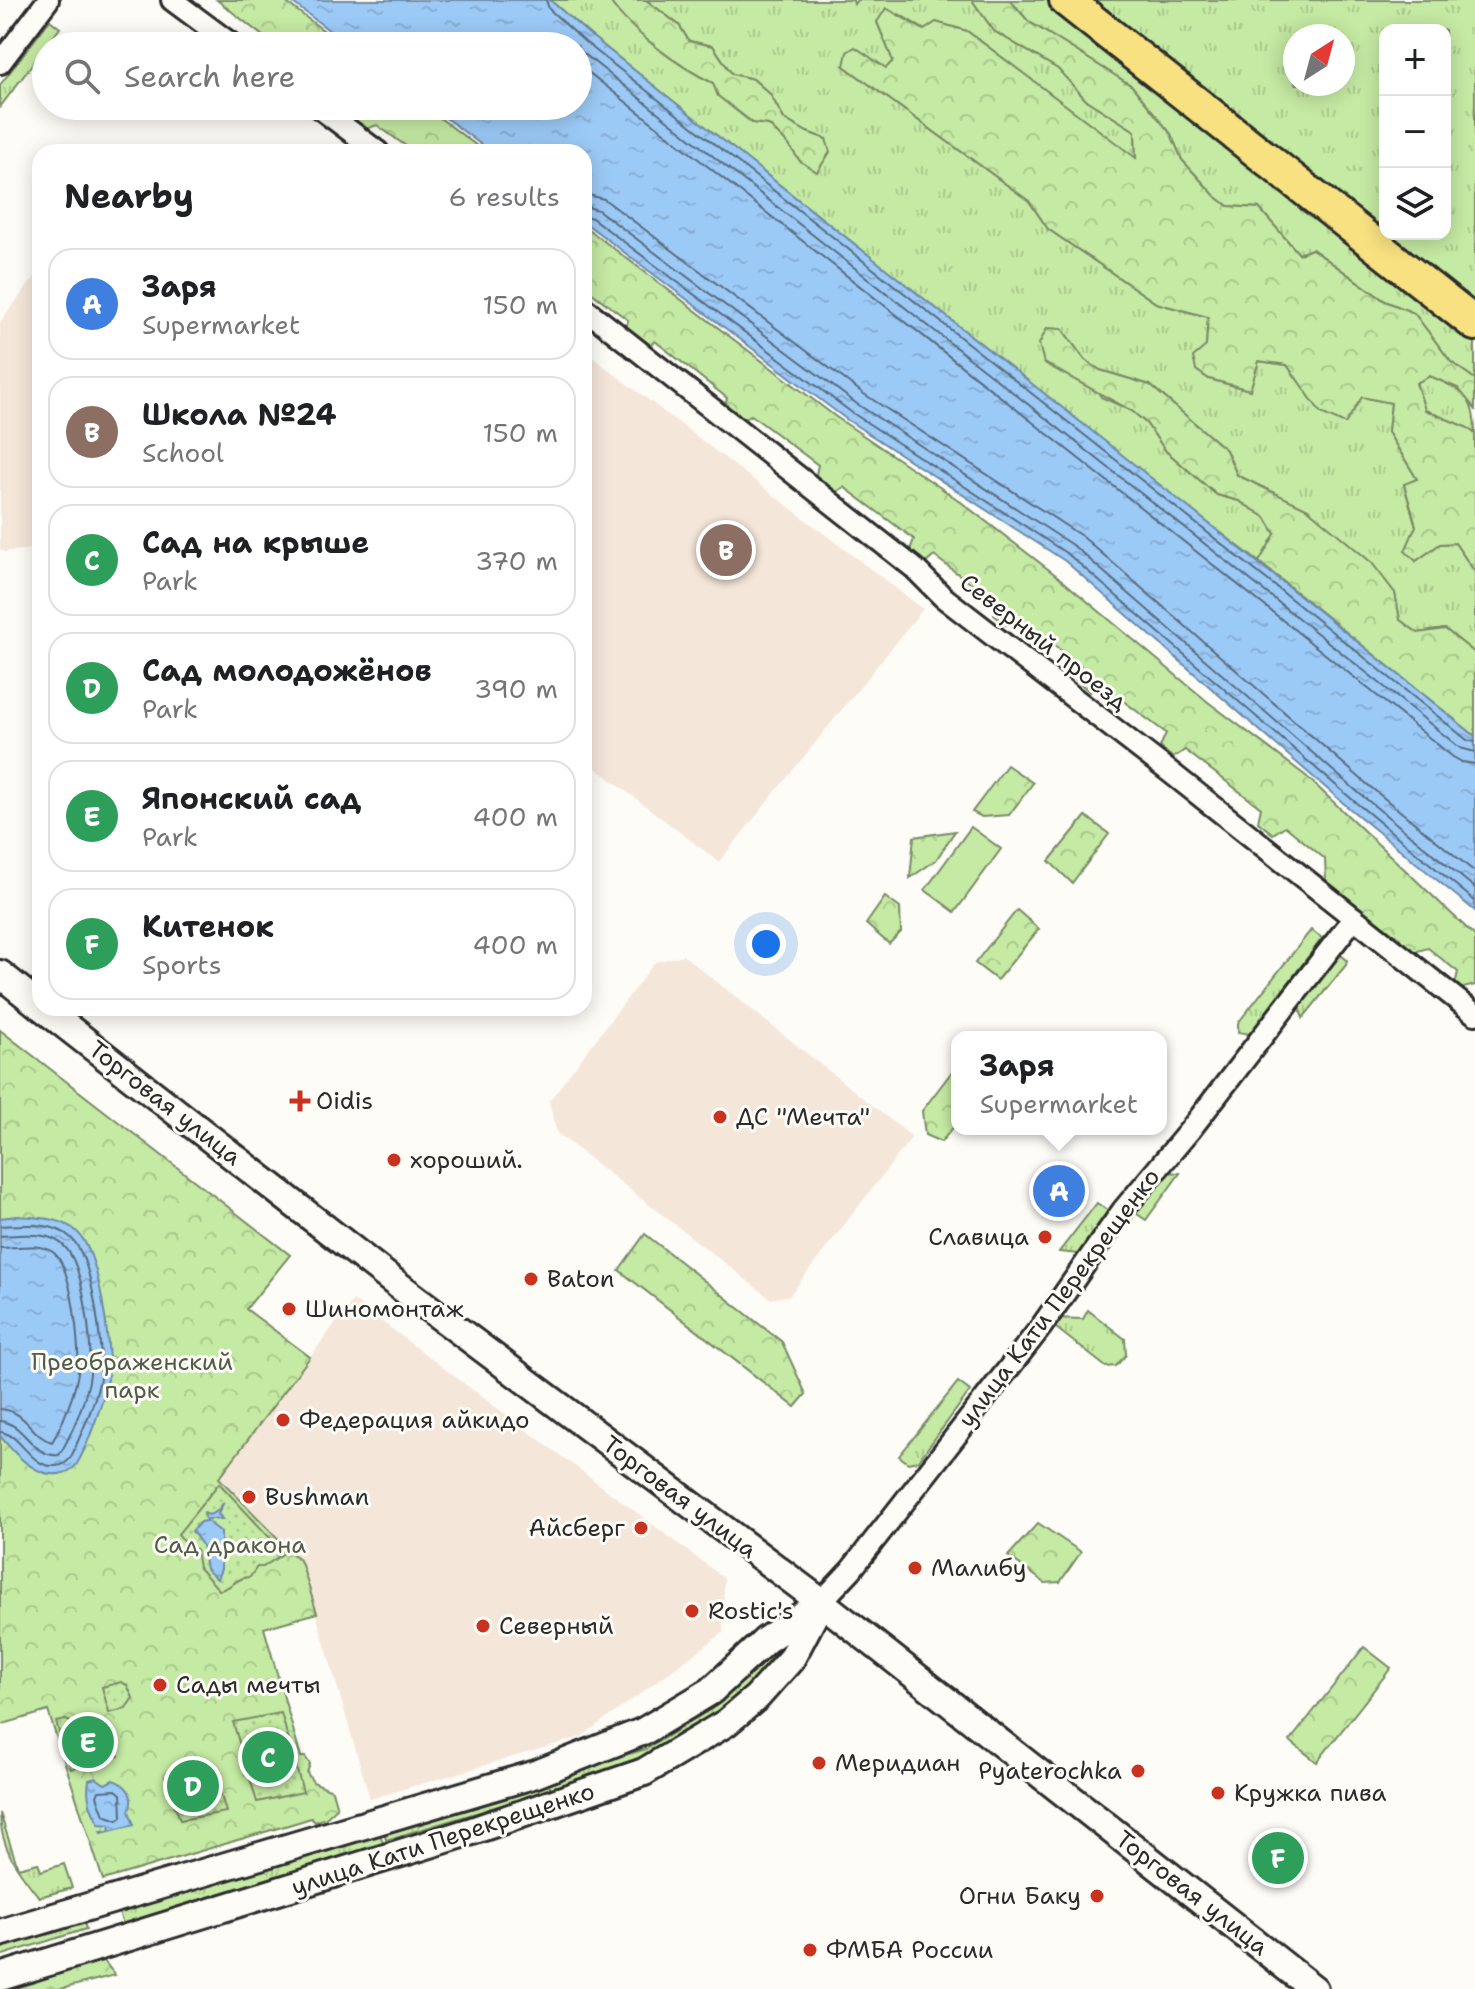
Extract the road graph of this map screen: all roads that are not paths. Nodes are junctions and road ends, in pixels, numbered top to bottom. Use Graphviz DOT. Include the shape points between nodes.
graph roads {
  1 [pos="48,0"];
  2 [pos="172,0"];
  3 [pos="1066,0"];
  4 [pos="215,32"];
  5 [pos="0,63"];
  6 [pos="336,120"];
  7 [pos="367,144"];
  8 [pos="592,314"];
  9 [pos="1475,324"];
  10 [pos="1354,918"];
  11 [pos="0,974"];
  12 [pos="32,999"];
  13 [pos="1475,1014"];
  14 [pos="54,1016"];
  15 [pos="821,1602"];
  16 [pos="0,1933"];
  17 [pos="0,1977"];
  18 [pos="1314,1989"];
  1 -- 5 [label="street"];
  2 -- 4 [label="street"];
  3 -- 9 [label="main road"];
  6 -- 7 [label="street"];
  8 -- 10 [label="street, Северный проезд"];
  10 -- 13 [label="street, Северный проезд"];
  10 -- 15 [label="street, улица Кати Перекрещенко" via="1123,1210 1041,1327"];
  11 -- 12 [label="street, Торговая улица"];
  14 -- 15 [label="street, Торговая улица" via="398,1285"];
  15 -- 16 [label="street, улица Кати Перекрещенко" via="766,1640 711,1691 644,1731 536,1774"];
  15 -- 17 [label="street, улица Кати Перекрещенко" via="791,1659 757,1697 726,1723 644,1772 469,1832"];
  15 -- 18 [label="street, Торговая улица"];
}
